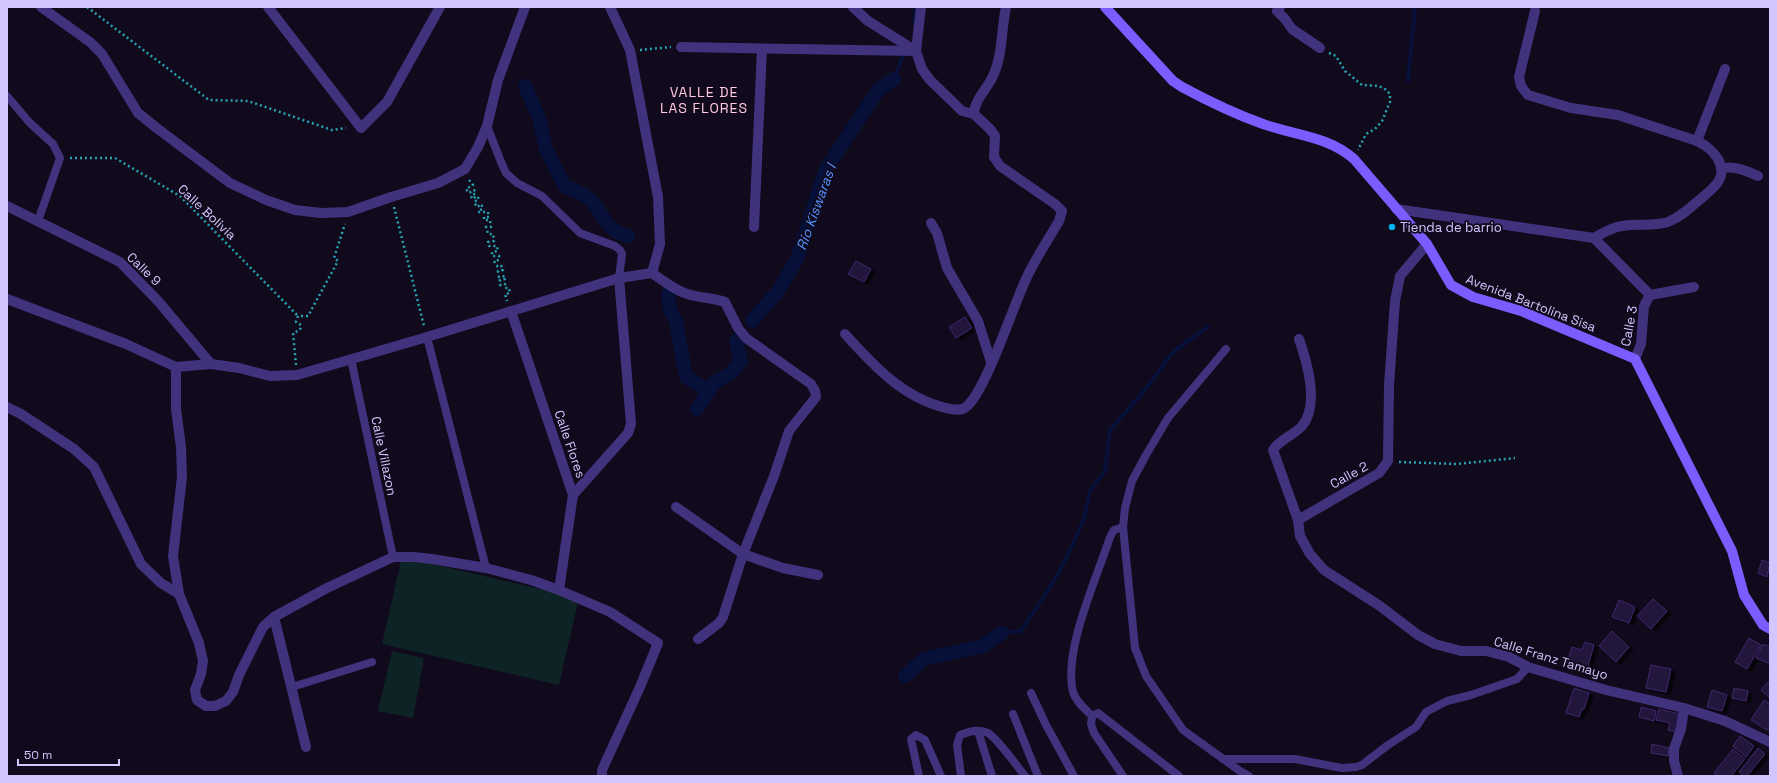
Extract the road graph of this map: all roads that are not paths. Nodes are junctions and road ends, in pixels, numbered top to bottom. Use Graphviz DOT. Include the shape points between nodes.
graph roads {
  1 [pos="41,7"];
  2 [pos="268,7"];
  3 [pos="440,7"];
  4 [pos="525,7"];
  5 [pos="610,7"];
  6 [pos="853,7"];
  7 [pos="921,7"];
  8 [pos="1006,7"];
  9 [pos="1105,7"];
  10 [pos="1278,9"];
  11 [pos="1535,11"];
  12 [pos="681,46"];
  13 [pos="1320,48"];
  14 [pos="762,49"];
  15 [pos="916,51"];
  16 [pos="1725,69"];
  17 [pos="7,96"];
  18 [pos="974,114"];
  19 [pos="487,126"];
  20 [pos="1698,141"];
  21 [pos="1723,168"];
  22 [pos="1758,176"];
  23 [pos="7,206"];
  24 [pos="1396,209"];
  25 [pos="38,221"];
  26 [pos="931,223"];
  27 [pos="754,226"];
  28 [pos="1594,238"];
  29 [pos="1427,244"];
  30 [pos="652,273"];
  31 [pos="619,278"];
  32 [pos="1694,287"];
  33 [pos="1650,295"];
  34 [pos="7,299"];
  35 [pos="514,310"];
  36 [pos="845,334"];
  37 [pos="427,337"];
  38 [pos="1299,339"];
  39 [pos="1226,349"];
  40 [pos="350,359"];
  41 [pos="1635,359"];
  42 [pos="991,362"];
  43 [pos="211,364"];
  44 [pos="176,367"];
  45 [pos="7,407"];
  46 [pos="573,495"];
  47 [pos="676,507"];
  48 [pos="1298,520"];
  49 [pos="1123,527"];
  50 [pos="743,554"];
  51 [pos="393,558"];
  52 [pos="486,568"];
  53 [pos="818,575"];
  54 [pos="559,590"];
  55 [pos="179,594"];
  56 [pos="274,617"];
  57 [pos="1768,625"];
  58 [pos="698,639"];
  59 [pos="372,662"];
  60 [pos="1528,667"];
  61 [pos="292,687"];
  62 [pos="1031,693"];
  63 [pos="1684,708"];
  64 [pos="1013,714"];
  65 [pos="1092,716"];
  66 [pos="978,731"];
  67 [pos="1770,742"];
  68 [pos="306,746"];
  69 [pos="1224,760"];
  70 [pos="602,776"];
  71 [pos="919,776"];
  72 [pos="941,776"];
  73 [pos="961,776"];
  74 [pos="992,776"];
  75 [pos="1025,776"];
  76 [pos="1038,776"];
  77 [pos="1074,776"];
  78 [pos="1123,776"];
  79 [pos="1180,776"];
  80 [pos="1249,776"];
  81 [pos="1678,776"];
  1 -- 19 [label="street" via="90,42 102,54 138,112 158,130 230,183 295,210 321,213 348,212 438,183 465,170"];
  2 -- 3 [label="street" via="361,128 387,102"];
  4 -- 19 [label="street" via="498,80"];
  5 -- 30 [label="street" via="630,50 658,197 660,244"];
  6 -- 15 [label="street" via="868,21"];
  7 -- 15 [label="street"];
  8 -- 18 [label="street" via="997,64 974,107"];
  9 -- 24 [label="street, Avenida Bartolina Sisa" via="1173,81 1202,98 1262,124 1319,139 1343,150 1354,159"];
  10 -- 13 [label="street" via="1292,29"];
  11 -- 20 [label="street" via="1519,78 1528,95 1570,108 1618,115"];
  12 -- 14 [label="street"];
  14 -- 15 [label="street"];
  14 -- 27 [label="street"];
  15 -- 18 [label="street" via="922,69 930,80 962,111"];
  16 -- 20 [label="street"];
  17 -- 25 [label="lane" via="29,122 53,144 60,158"];
  18 -- 42 [label="street" via="995,136 994,157 1000,166 1062,211 1059,221 1026,277"];
  19 -- 31 [label="lane" via="506,173 517,183 542,196 580,233 620,250 622,254"];
  20 -- 21 [label="street" via="1710,148"];
  21 -- 22 [label="street" via="1742,169"];
  21 -- 28 [label="street" via="1721,177 1713,188 1679,216 1667,222 1610,229"];
  23 -- 25 [label="street, Calle 9"];
  24 -- 28 [label="street"];
  24 -- 29 [label="street, Avenida Bartolina Sisa"];
  25 -- 43 [label="street, Calle 9" via="120,262 158,301"];
  26 -- 42 [label="street" via="937,232 947,268 978,321"];
  28 -- 33 [label="street"];
  29 -- 41 [label="street, Avenida Bartolina Sisa" via="1451,285 1473,298 1521,311"];
  29 -- 48 [label="street, Calle 2" via="1400,276 1395,301 1389,385 1388,461 1379,473"];
  30 -- 31 [label="street"];
  30 -- 50 [label="street" via="690,295 725,302 746,338 811,384 815,391 816,397 789,431"];
  31 -- 35 [label="street"];
  31 -- 46 [label="street" via="631,424 628,433"];
  32 -- 33 [label="street, Calle 3"];
  33 -- 41 [label="street, Calle 3" via="1644,306 1641,344"];
  34 -- 44 [label="street" via="126,344"];
  35 -- 37 [label="street"];
  35 -- 46 [label="street, Calle Flores"];
  36 -- 42 [label="street" via="870,361 906,392 937,406 956,410 966,408 981,386"];
  37 -- 40 [label="street"];
  37 -- 52 [label="lane"];
  38 -- 48 [label="street" via="1310,378 1307,418 1273,450"];
  39 -- 49 [label="lane" via="1168,418 1146,455 1132,481"];
  40 -- 43 [label="street" via="297,375 270,376"];
  40 -- 51 [label="lane, Calle Villazon"];
  41 -- 57 [label="street" via="1732,551 1744,595"];
  43 -- 44 [label="street"];
  44 -- 55 [label="street" via="176,409 182,477 173,556"];
  45 -- 55 [label="street" via="74,449 94,467 141,564 161,583"];
  46 -- 54 [label="street, Calle Flores"];
  47 -- 50 [label="street"];
  48 -- 60 [label="street, Calle Franz Tamayo" via="1300,536 1310,554 1324,570 1380,606 1418,635 1435,644 1461,651 1486,651 1509,657"];
  49 -- 65 [label="lane" via="1114,530 1110,537 1082,615 1074,651 1073,693"];
  49 -- 69 [label="lane" via="1135,648 1146,676 1183,730"];
  50 -- 53 [label="street" via="782,568"];
  50 -- 58 [label="street" via="723,617"];
  51 -- 52 [label="street" via="414,557"];
  51 -- 56 [label="street" via="327,588"];
  52 -- 54 [label="street"];
  54 -- 70 [label="street" via="610,612 658,643 602,770"];
  55 -- 56 [label="street" via="199,643 203,661 195,690 197,700 206,706 215,706 226,701 233,692 259,634"];
  56 -- 61 [label="street"];
  59 -- 61 [label="lane"];
  60 -- 63 [label="street, Calle Franz Tamayo" via="1606,690"];
  60 -- 69 [label="lane" via="1517,679 1447,701 1426,712 1416,727 1356,767 1342,768 1295,759"];
  61 -- 68 [label="street"];
  62 -- 77 [label="lane"];
  63 -- 67 [label="street, Calle Franz Tamayo" via="1725,721"];
  63 -- 81 [label="street" via="1681,729 1674,749"];
  64 -- 76 [label="lane"];
  65 -- 78 [label="lane" via="1094,733"];
  65 -- 79 [label="lane" via="1098,713"];
  66 -- 73 [label="lane" via="960,735 957,745"];
  66 -- 74 [label="lane"];
  66 -- 75 [label="lane" via="987,732"];
  69 -- 80 [label="lane"];
  71 -- 72 [label="lane" via="911,744 911,739 916,735 925,740"];
}
